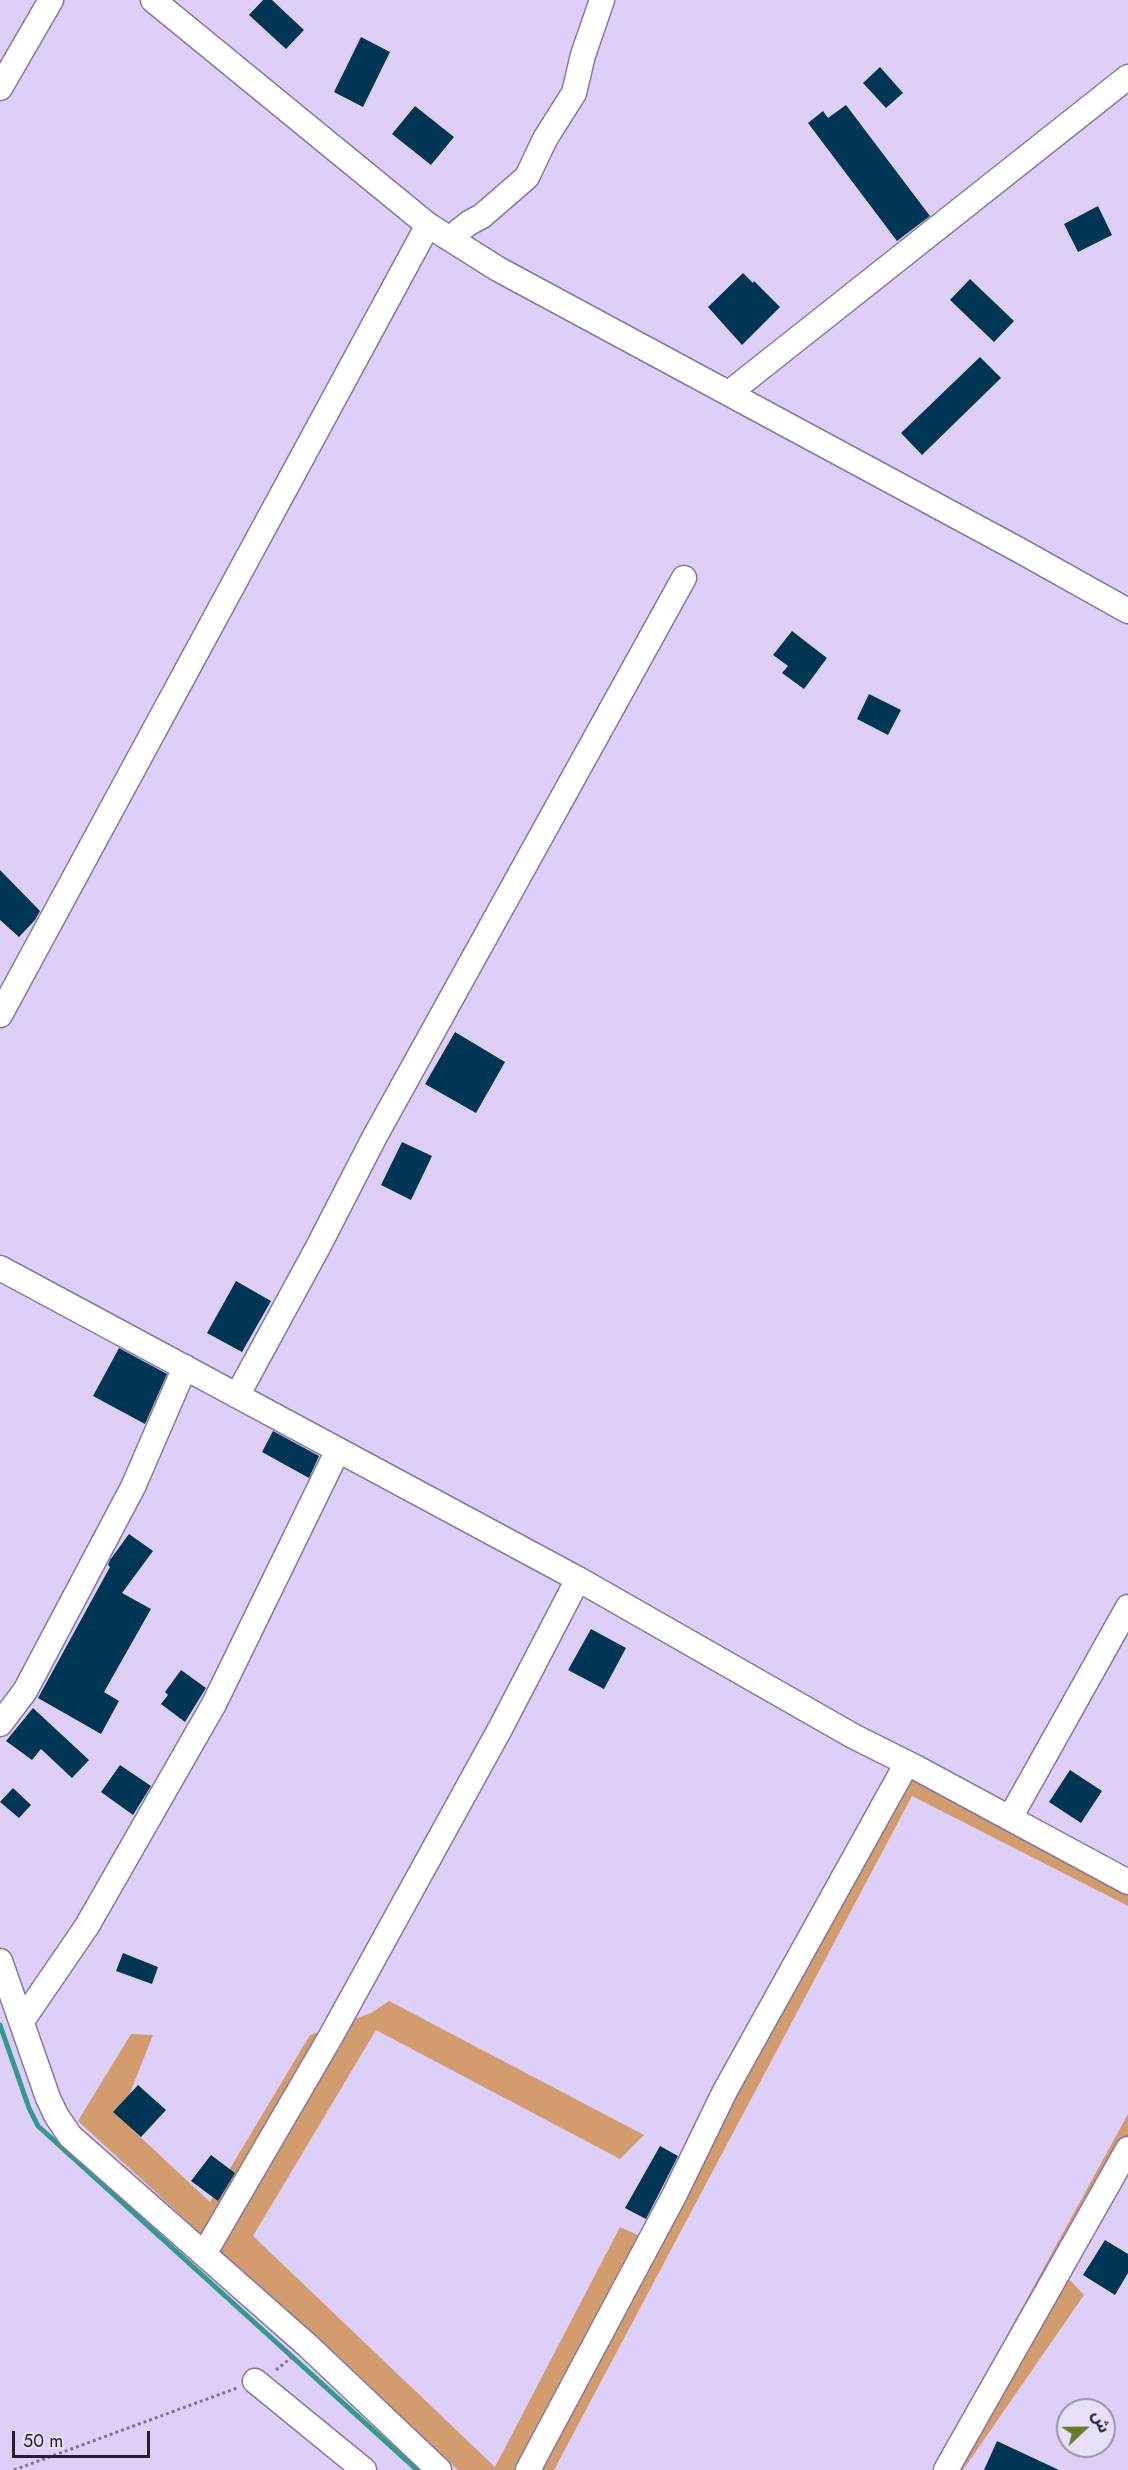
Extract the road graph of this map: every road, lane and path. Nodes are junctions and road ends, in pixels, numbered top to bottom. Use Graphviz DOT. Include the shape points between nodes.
graph roads {
  1 [pos="51,0"];
  2 [pos="153,0"];
  3 [pos="602,0"];
  4 [pos="1128,77"];
  5 [pos="0,88"];
  6 [pos="428,225"];
  7 [pos="452,240"];
  8 [pos="729,393"];
  9 [pos="684,578"];
  10 [pos="1128,611"];
  11 [pos="0,1015"];
  12 [pos="0,1268"];
  13 [pos="184,1367"];
  14 [pos="237,1396"];
  15 [pos="338,1450"];
  16 [pos="578,1579"];
  17 [pos="1128,1606"];
  18 [pos="0,1724"];
  19 [pos="907,1764"];
  20 [pos="1010,1818"];
  21 [pos="1128,1882"];
  22 [pos="0,1961"];
  23 [pos="22,2021"];
  24 [pos="1128,2149"];
  25 [pos="204,2254"];
  26 [pos="255,2381"];
  27 [pos="14,2470"];
  28 [pos="364,2470"];
  29 [pos="440,2470"];
  30 [pos="528,2470"];
  31 [pos="946,2470"];
  1 -- 5 [label="street"];
  2 -- 6 [label="street"];
  3 -- 7 [label="street" via="574,93 545,138 527,177 482,216 464,226"];
  4 -- 8 [label="street"];
  6 -- 7 [label="street"];
  6 -- 11 [label="street"];
  7 -- 8 [label="street" via="498,269"];
  8 -- 10 [label="street"];
  9 -- 14 [label="street" via="380,1128"];
  12 -- 13 [label="street"];
  13 -- 14 [label="street"];
  13 -- 18 [label="street" via="133,1487 25,1691"];
  14 -- 15 [label="street"];
  15 -- 16 [label="street"];
  15 -- 23 [label="street" via="214,1704 87,1926"];
  16 -- 19 [label="street"];
  16 -- 25 [label="street" via="331,2036"];
  17 -- 20 [label="street"];
  19 -- 20 [label="street"];
  19 -- 30 [label="street" via="725,2091 675,2194"];
  20 -- 21 [label="street"];
  22 -- 23 [label="street"];
  23 -- 25 [label="street" via="48,2098 70,2136"];
  24 -- 31 [label="street"];
  25 -- 29 [label="street"];
  26 -- 27 [label="path"];
  26 -- 28 [label="street"];
}
